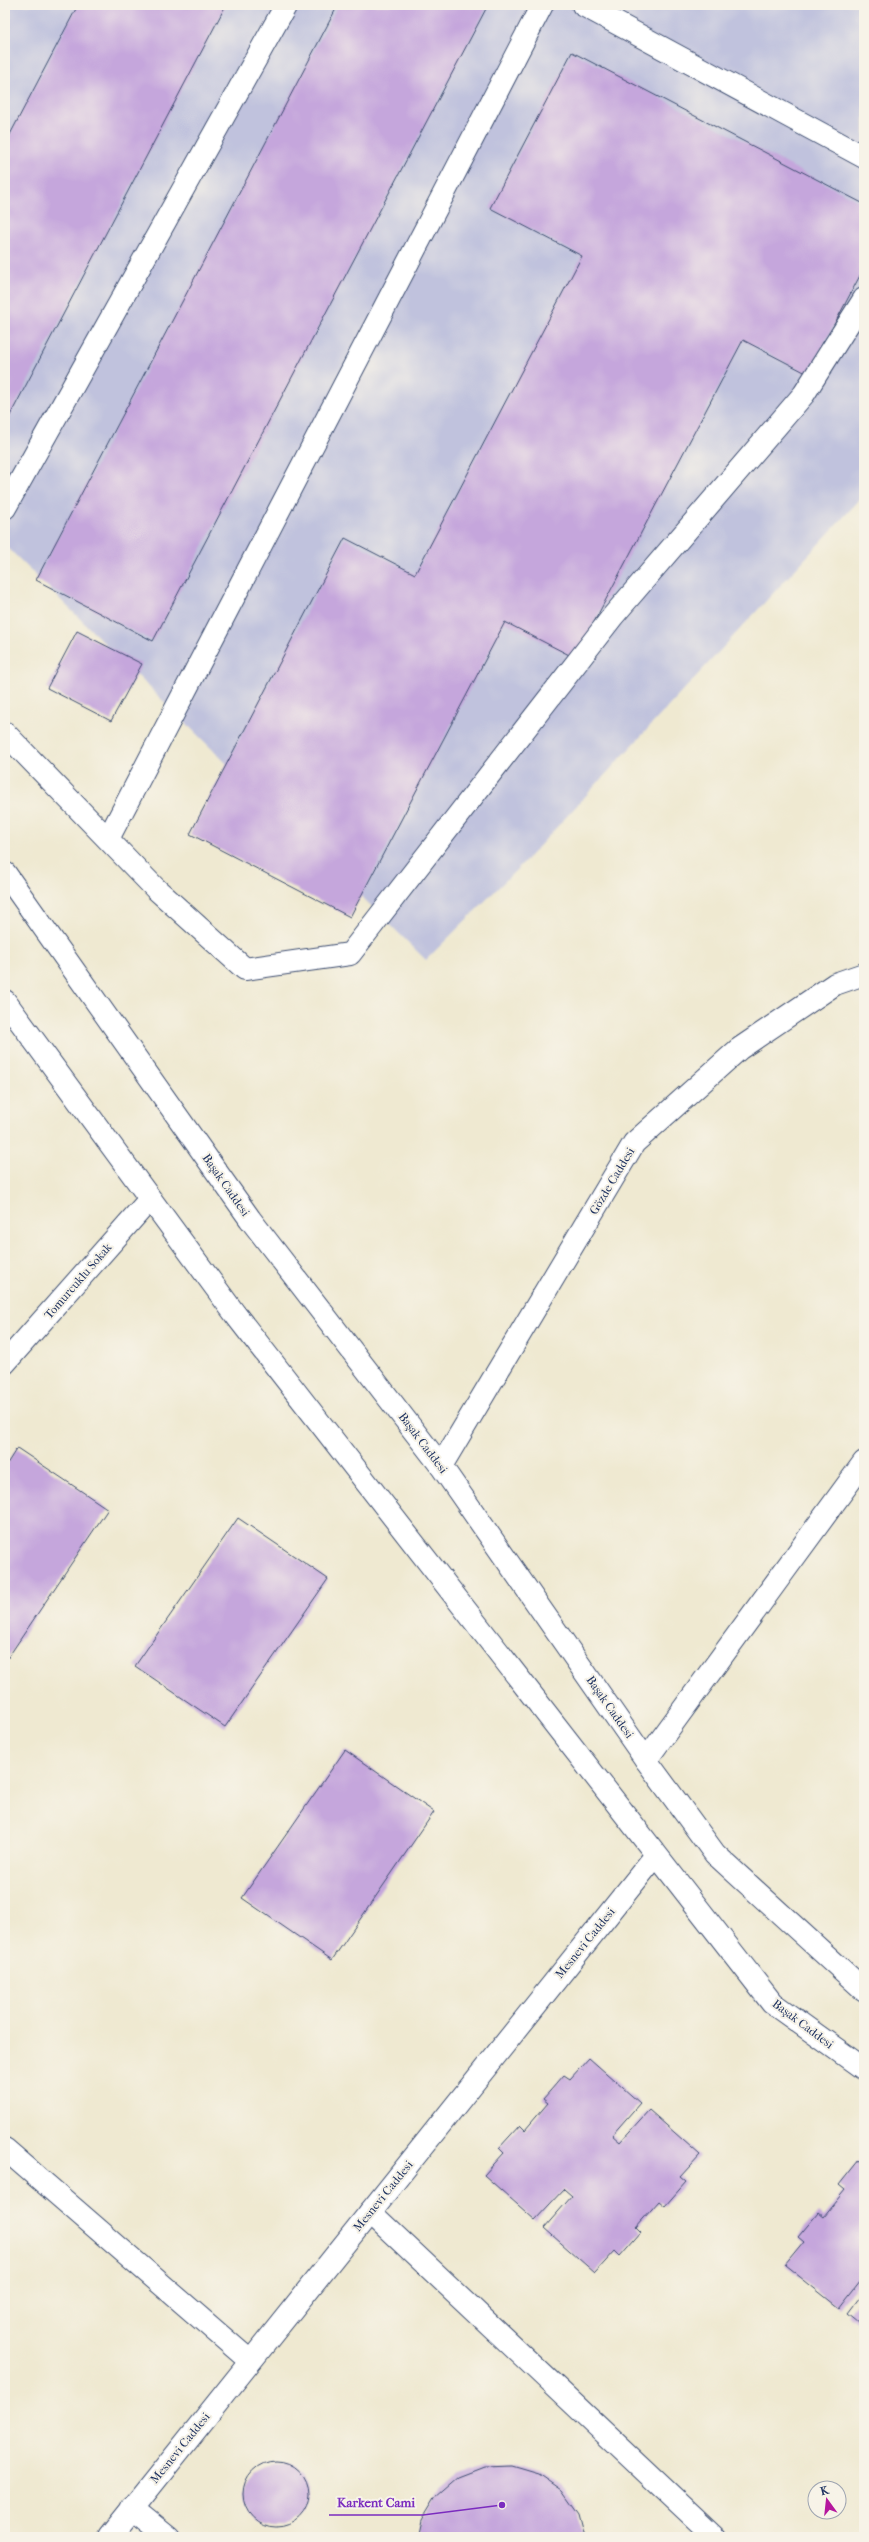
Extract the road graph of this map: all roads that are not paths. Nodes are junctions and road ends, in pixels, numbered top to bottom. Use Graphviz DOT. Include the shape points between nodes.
graph roads {
  1 [pos="286,5"];
  2 [pos="542,5"];
  3 [pos="583,5"];
  4 [pos="864,157"];
  5 [pos="864,299"];
  6 [pos="5,508"];
  7 [pos="5,733"];
  8 [pos="108,839"];
  9 [pos="5,873"];
  10 [pos="864,974"];
  11 [pos="5,1001"];
  12 [pos="150,1199"];
  13 [pos="5,1363"];
  14 [pos="864,1462"];
  15 [pos="441,1466"];
  16 [pos="646,1760"];
  17 [pos="656,1855"];
  18 [pos="864,1990"];
  19 [pos="864,2069"];
  20 [pos="5,2149"];
  21 [pos="370,2212"];
  22 [pos="250,2361"];
  23 [pos="132,2508"];
  24 [pos="110,2537"];
  25 [pos="168,2537"];
  26 [pos="715,2537"];
  1 -- 6 [label="street"];
  2 -- 8 [label="street"];
  3 -- 4 [label="street"];
  5 -- 8 [label="street" via="804,394 613,616 350,954 245,969 155,888"];
  7 -- 8 [label="street"];
  9 -- 15 [label="street, Başak Caddesi" via="250,1219"];
  10 -- 15 [label="street, Gözde Caddesi" via="835,984 739,1049 634,1143"];
  11 -- 12 [label="street, Başak Caddesi"];
  12 -- 13 [label="street, Tomurcuklu Sokak"];
  12 -- 17 [label="street, Başak Caddesi" via="235,1314"];
  14 -- 16 [label="street"];
  15 -- 16 [label="street, Başak Caddesi"];
  16 -- 18 [label="street, Başak Caddesi" via="715,1854"];
  17 -- 19 [label="street, Başak Caddesi" via="772,2003"];
  17 -- 21 [label="street, Mesnevi Caddesi"];
  20 -- 22 [label="street"];
  21 -- 22 [label="street, Mesnevi Caddesi"];
  21 -- 26 [label="street"];
  22 -- 23 [label="street, Mesnevi Caddesi"];
  23 -- 24 [label="street, Mesnevi Caddesi"];
  23 -- 25 [label="street"];
}
